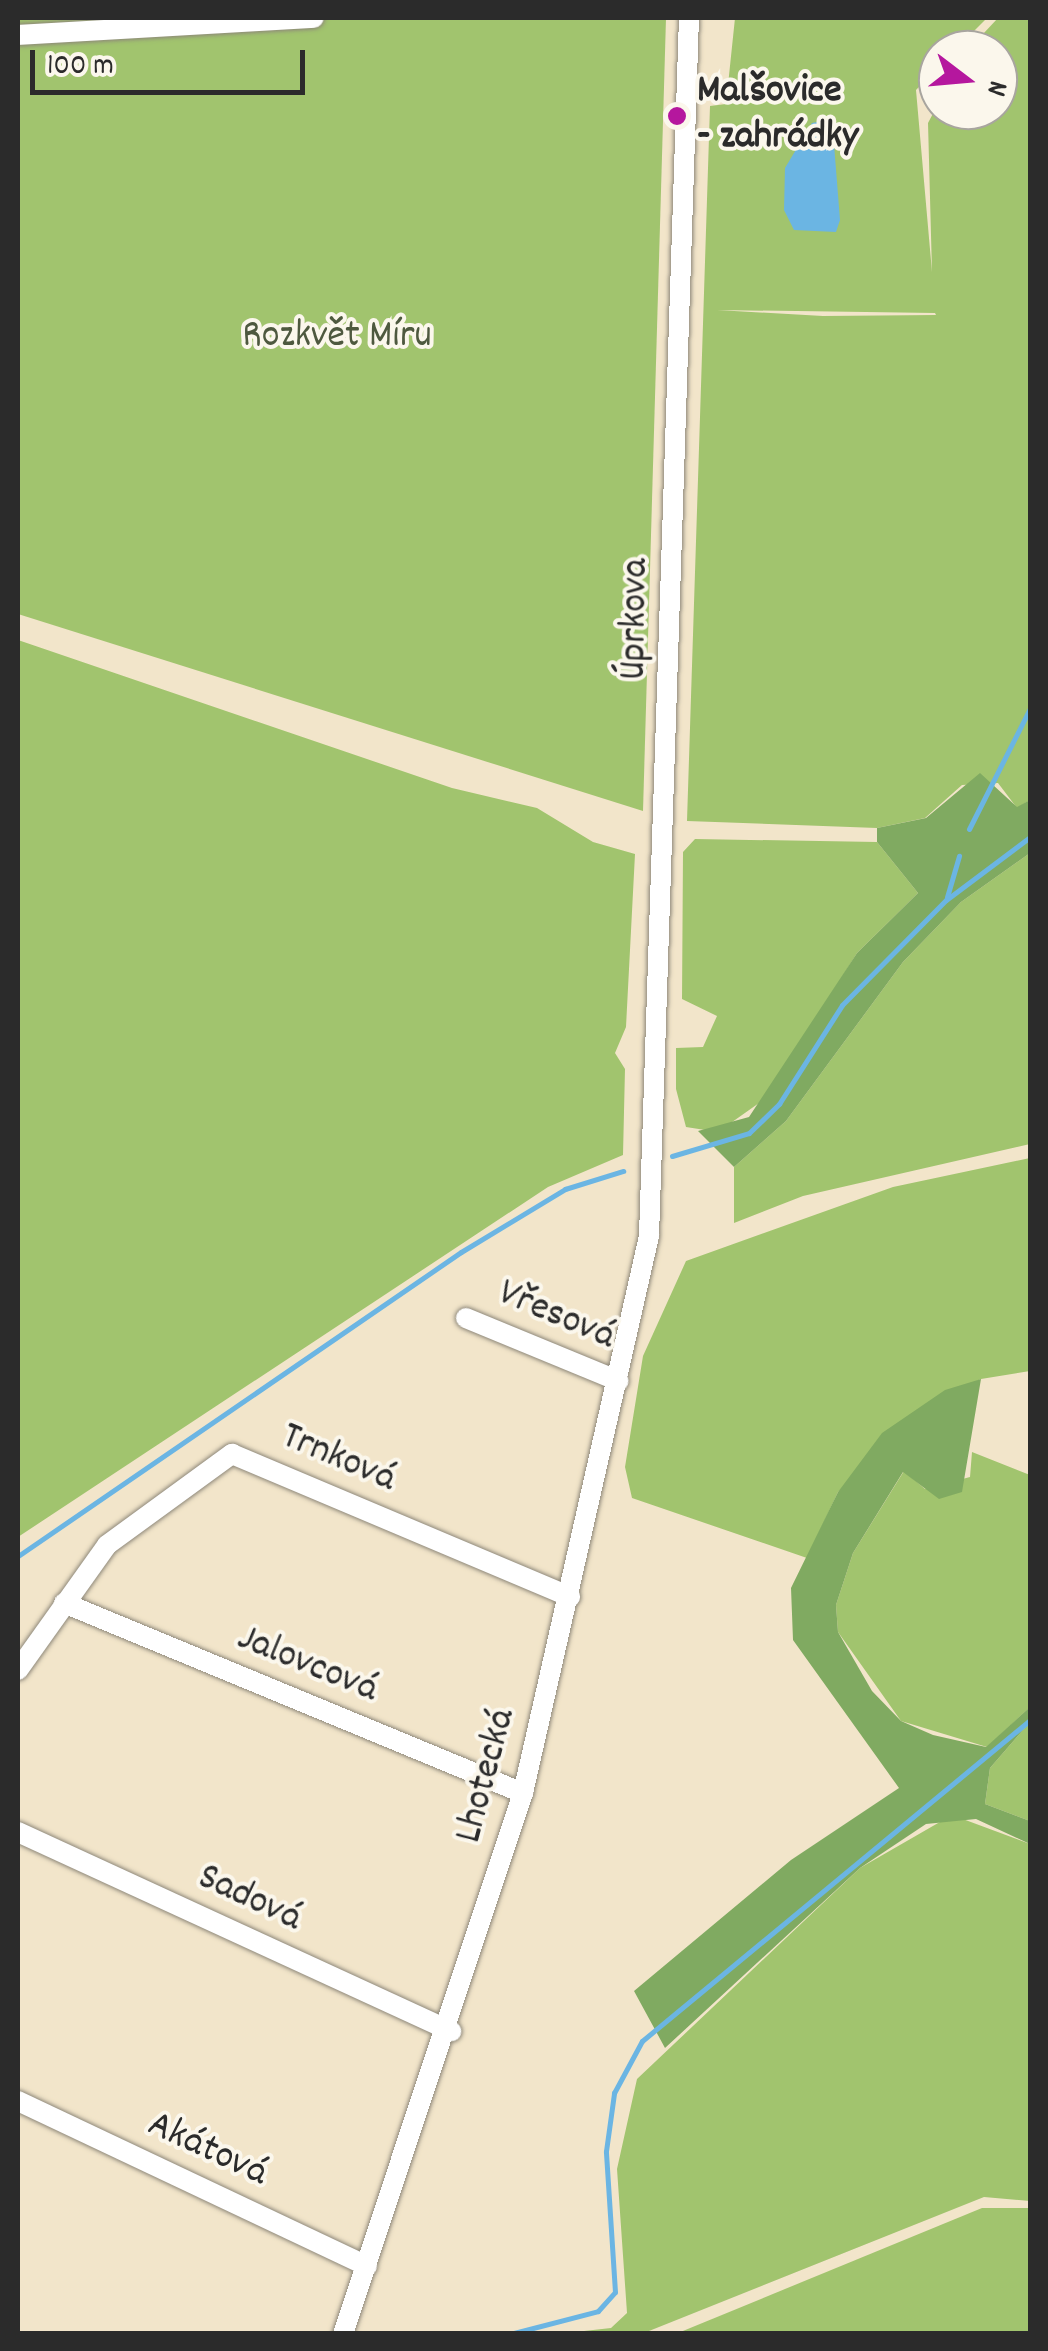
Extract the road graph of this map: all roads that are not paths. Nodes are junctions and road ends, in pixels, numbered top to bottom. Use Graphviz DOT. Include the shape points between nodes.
graph roads {
  1 [pos="314,18"];
  2 [pos="689,18"];
  3 [pos="18,35"];
  4 [pos="651,1223"];
  5 [pos="466,1318"];
  6 [pos="619,1381"];
  7 [pos="570,1597"];
  8 [pos="64,1604"];
  9 [pos="18,1670"];
  10 [pos="523,1793"];
  11 [pos="18,1832"];
  12 [pos="451,2031"];
  13 [pos="18,2101"];
  14 [pos="367,2266"];
  15 [pos="344,2334"];
  1 -- 3 [label="street"];
  2 -- 4 [label="street, Úprkova"];
  4 -- 6 [label="street, Lhotecká"];
  5 -- 6 [label="street, Vřesová"];
  6 -- 7 [label="street, Lhotecká"];
  7 -- 8 [label="street, Trnková" via="232,1454 107,1545"];
  7 -- 10 [label="street, Lhotecká"];
  8 -- 9 [label="street"];
  8 -- 10 [label="street, Jalovcová"];
  10 -- 12 [label="street, Lhotecká"];
  11 -- 12 [label="street, Sadová"];
  12 -- 14 [label="street, Lhotecká"];
  13 -- 14 [label="street, Akátová"];
  14 -- 15 [label="street, Lhotecká"];
}
